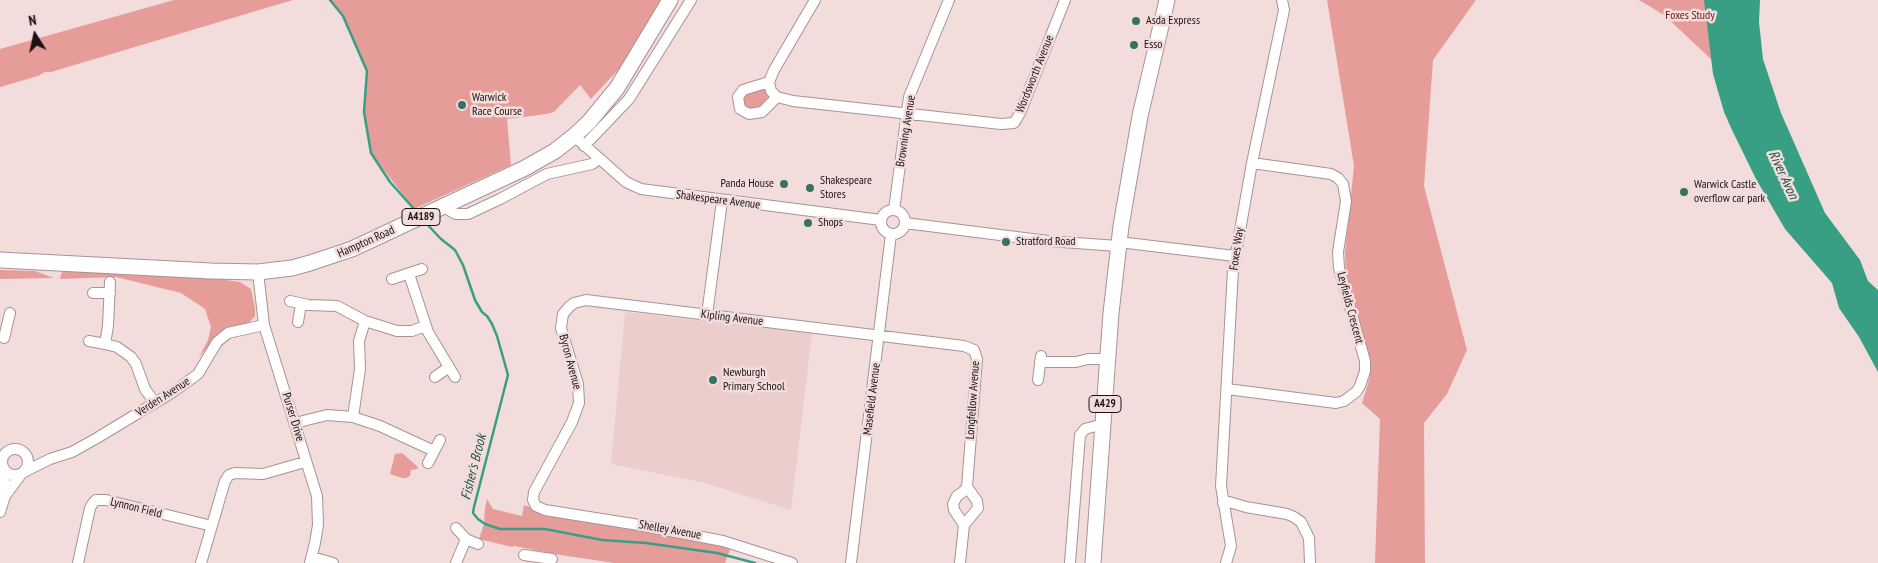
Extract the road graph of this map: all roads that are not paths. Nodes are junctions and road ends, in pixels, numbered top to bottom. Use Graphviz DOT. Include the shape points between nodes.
graph roads {
  1 [pos="670,0"];
  2 [pos="691,0"];
  3 [pos="816,0"];
  4 [pos="949,0"];
  5 [pos="1167,0"];
  6 [pos="1282,0"];
  7 [pos="1065,2"];
  8 [pos="769,82"];
  9 [pos="776,96"];
  10 [pos="906,113"];
  11 [pos="579,141"];
  12 [pos="599,159"];
  13 [pos="1252,163"];
  14 [pos="722,200"];
  15 [pos="443,207"];
  16 [pos="894,210"];
  17 [pos="880,220"];
  18 [pos="905,223"];
  19 [pos="891,234"];
  20 [pos="1119,244"];
  21 [pos="1235,256"];
  22 [pos="0,260"];
  23 [pos="422,268"];
  24 [pos="258,272"];
  25 [pos="409,274"];
  26 [pos="392,279"];
  27 [pos="94,292"];
  28 [pos="586,300"];
  29 [pos="290,301"];
  30 [pos="302,304"];
  31 [pos="10,314"];
  32 [pos="707,315"];
  33 [pos="365,321"];
  34 [pos="298,322"];
  35 [pos="264,325"];
  36 [pos="3,326"];
  37 [pos="426,326"];
  38 [pos="879,336"];
  39 [pos="4,338"];
  40 [pos="89,341"];
  41 [pos="104,344"];
  42 [pos="1108,359"];
  43 [pos="449,367"];
  44 [pos="435,377"];
  45 [pos="455,378"];
  46 [pos="1038,380"];
  47 [pos="1226,389"];
  48 [pos="154,403"];
  49 [pos="353,417"];
  50 [pos="295,423"];
  51 [pos="1104,424"];
  52 [pos="440,440"];
  53 [pos="4,450"];
  54 [pos="434,451"];
  55 [pos="24,452"];
  56 [pos="50,459"];
  57 [pos="306,462"];
  58 [pos="428,463"];
  59 [pos="2,467"];
  60 [pos="23,473"];
  61 [pos="967,487"];
  62 [pos="5,496"];
  63 [pos="1223,503"];
  64 [pos="545,510"];
  65 [pos="0,512"];
  66 [pos="964,525"];
  67 [pos="212,526"];
  68 [pos="456,528"];
  69 [pos="466,539"];
  70 [pos="478,544"];
  71 [pos="524,555"];
  72 [pos="552,559"];
  73 [pos="311,560"];
  74 [pos="539,560"];
  75 [pos="78,563"];
  76 [pos="201,563"];
  77 [pos="333,563"];
  78 [pos="456,563"];
  79 [pos="792,563"];
  80 [pos="851,563"];
  81 [pos="960,563"];
  82 [pos="1070,563"];
  83 [pos="1093,563"];
  84 [pos="1226,563"];
  85 [pos="1310,563"];
  1 -- 11 [label="main road, Hampton Road / A4189" via="617,88"];
  2 -- 11 [label="street, Hampton Road" via="629,99"];
  3 -- 8 [label="street"];
  4 -- 10 [label="street, Browning Avenue" via="909,97"];
  5 -- 20 [label="main road, A429" via="1140,116"];
  6 -- 13 [label="street, Foxes Way" via="1284,10"];
  7 -- 10 [label="street, Wordsworth Avenue" via="1014,123"];
  8 -- 9 [label="street"];
  8 -- 9 [label="street" via="743,90 738,97 740,109 758,114"];
  9 -- 10 [label="street" via="793,101"];
  10 -- 16 [label="street, Browning Avenue"];
  11 -- 12 [label="street, Shakespeare Avenue"];
  11 -- 15 [label="main road, Hampton Road / A4189"];
  12 -- 14 [label="street, Shakespeare Avenue" via="640,190"];
  12 -- 15 [label="street" via="592,164 546,174 468,214 456,214"];
  13 -- 21 [label="street, Foxes Way"];
  13 -- 47 [label="street, Leyfields Crescent" via="1331,174 1343,184 1346,201 1338,252 1339,268 1365,371 1356,392 1336,403"];
  14 -- 17 [label="street, Shakespeare Avenue"];
  14 -- 32 [label="street"];
  15 -- 24 [label="main road, Hampton Road / A4189" via="332,257 292,268"];
  16 -- 17 [label="street" via="886,211"];
  16 -- 18 [label="street" via="902,213"];
  17 -- 19 [label="street" via="884,230"];
  18 -- 19 [label="street" via="899,232"];
  18 -- 20 [label="street" via="1048,241"];
  19 -- 38 [label="street, Masefield Avenue"];
  20 -- 21 [label="street"];
  20 -- 42 [label="main road, A429"];
  21 -- 47 [label="street, Foxes Way"];
  22 -- 24 [label="main road, Hampton Road / A4189"];
  23 -- 25 [label="street"];
  24 -- 35 [label="street, Purser Drive"];
  25 -- 26 [label="street"];
  25 -- 37 [label="street"];
  27 -- 41 [label="street" via="110,287"];
  28 -- 32 [label="street, Kipling Avenue"];
  28 -- 64 [label="street, Byron Avenue" via="569,307 561,323 578,384 579,403 534,492 534,503"];
  29 -- 30 [label="street"];
  30 -- 33 [label="street" via="337,306"];
  30 -- 34 [label="street"];
  31 -- 36 [label="street"];
  32 -- 38 [label="street, Kipling Avenue"];
  33 -- 37 [label="street" via="397,332"];
  33 -- 49 [label="street" via="359,341 360,370"];
  35 -- 48 [label="street, Verden Avenue" via="228,333 217,342 198,374"];
  35 -- 50 [label="street, Purser Drive"];
  36 -- 39 [label="street"];
  37 -- 43 [label="street"];
  38 -- 61 [label="street, Longfellow Avenue" via="974,350 978,359"];
  38 -- 80 [label="street, Masefield Avenue"];
  40 -- 41 [label="street"];
  41 -- 48 [label="street" via="117,347 131,357"];
  42 -- 46 [label="street" via="1076,362 1040,359"];
  42 -- 51 [label="main road, A429"];
  43 -- 44 [label="street"];
  43 -- 45 [label="street"];
  47 -- 63 [label="street, Foxes Way"];
  48 -- 56 [label="street, Verden Avenue" via="92,442"];
  49 -- 50 [label="street" via="327,415"];
  49 -- 54 [label="street"];
  50 -- 57 [label="street, Purser Drive"];
  51 -- 82 [label="street" via="1085,429 1080,436"];
  51 -- 83 [label="main road, A429"];
  52 -- 54 [label="street"];
  53 -- 55 [label="street"];
  53 -- 59 [label="street"];
  54 -- 58 [label="street"];
  55 -- 56 [label="street"];
  55 -- 60 [label="street" via="28,463"];
  56 -- 60 [label="street, Verden Avenue"];
  57 -- 67 [label="street" via="263,474 229,475"];
  57 -- 73 [label="street, Purser Drive" via="318,504 318,525"];
  59 -- 60 [label="street" via="14,475"];
  59 -- 62 [label="street"];
  60 -- 62 [label="street"];
  61 -- 66 [label="street" via="953,504"];
  61 -- 66 [label="street" via="978,501 978,508"];
  62 -- 65 [label="street"];
  63 -- 84 [label="street, Foxes Way" via="1231,546"];
  63 -- 85 [label="street" via="1294,517 1301,522 1309,538"];
  64 -- 79 [label="street, Shelley Avenue" via="716,539"];
  66 -- 81 [label="street"];
  67 -- 75 [label="street, Lynnon Field" via="96,500 90,508"];
  67 -- 76 [label="street"];
  68 -- 69 [label="street"];
  69 -- 70 [label="street"];
  69 -- 78 [label="street"];
  71 -- 74 [label="street"];
  72 -- 74 [label="street"];
  73 -- 77 [label="street"];
}
